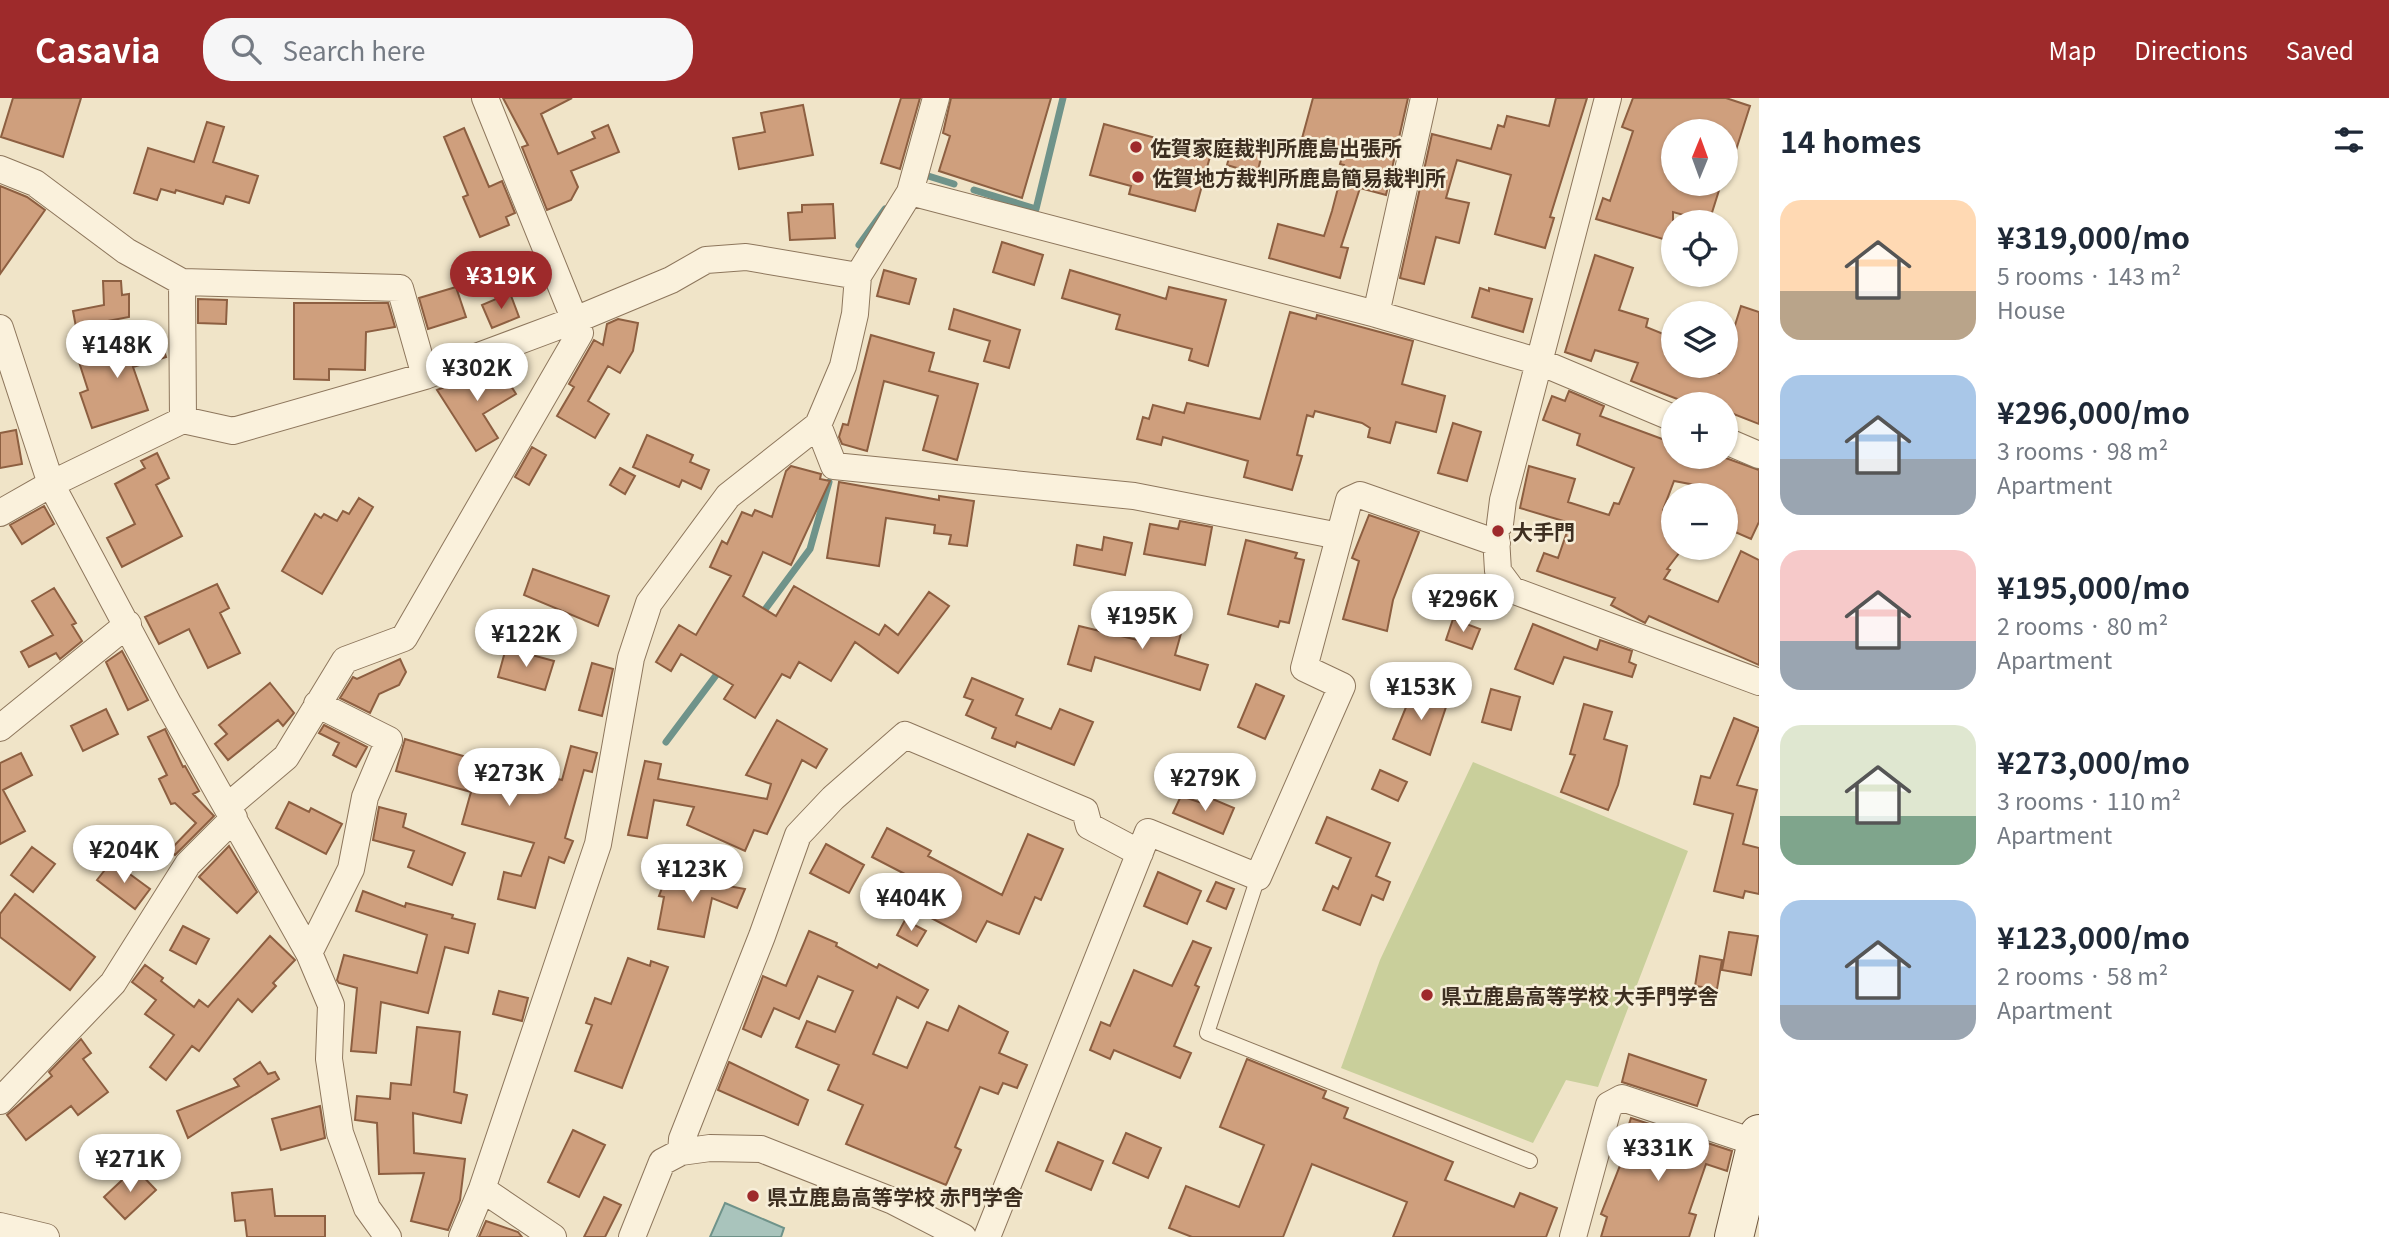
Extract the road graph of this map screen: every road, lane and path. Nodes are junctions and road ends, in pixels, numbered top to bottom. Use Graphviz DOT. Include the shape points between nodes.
graph roads {
  1 [pos="485,98"];
  2 [pos="936,98"];
  3 [pos="1424,98"];
  4 [pos="1608,98"];
  5 [pos="0,169"];
  6 [pos="910,192"];
  7 [pos="858,276"];
  8 [pos="182,282"];
  9 [pos="1376,314"];
  10 [pos="575,320"];
  11 [pos="0,328"];
  12 [pos="1540,362"];
  13 [pos="425,376"];
  14 [pos="1661,413"];
  15 [pos="183,420"];
  16 [pos="818,425"];
  17 [pos="1738,446"];
  18 [pos="1759,455"];
  19 [pos="51,484"];
  20 [pos="0,513"];
  21 [pos="1499,526"];
  22 [pos="1339,536"];
  23 [pos="128,624"];
  24 [pos="1759,682"];
  25 [pos="317,704"];
  26 [pos="0,728"];
  27 [pos="231,813"];
  28 [pos="1140,853"];
  29 [pos="1258,877"];
  30 [pos="309,953"];
  31 [pos="0,1101"];
  32 [pos="1758,1138"];
  33 [pos="681,1152"];
  34 [pos="1530,1161"];
  35 [pos="482,1189"];
  36 [pos="0,1226"];
  37 [pos="46,1237"];
  38 [pos="388,1237"];
  39 [pos="462,1237"];
  40 [pos="553,1237"];
  41 [pos="632,1237"];
  42 [pos="963,1237"];
  43 [pos="988,1237"];
  44 [pos="1573,1237"];
  45 [pos="1734,1237"];
  1 -- 10 [label="street"];
  2 -- 6 [label="street"];
  3 -- 9 [label="street"];
  4 -- 12 [label="street"];
  5 -- 8 [label="street" via="35,184 126,251"];
  6 -- 7 [label="street"];
  6 -- 9 [label="street"];
  7 -- 10 [label="street" via="746,257 706,260 671,280"];
  7 -- 16 [label="street" via="843,366"];
  8 -- 13 [label="street" via="400,289"];
  8 -- 15 [label="street"];
  9 -- 12 [label="street"];
  10 -- 13 [label="street"];
  10 -- 25 [label="street" via="580,333 404,638 345,660"];
  11 -- 19 [label="street"];
  12 -- 14 [label="street"];
  12 -- 21 [label="street"];
  13 -- 15 [label="street" via="233,431"];
  15 -- 19 [label="street"];
  16 -- 22 [label="street" via="834,467 1134,496"];
  16 -- 35 [label="street" via="727,496 649,603 631,658 598,844"];
  17 -- 18 [label="street"];
  19 -- 20 [label="street"];
  19 -- 23 [label="street"];
  21 -- 22 [label="street" via="1360,495 1349,500"];
  21 -- 24 [label="street" via="1498,571 1512,590"];
  22 -- 29 [label="street" via="1304,668 1342,686"];
  23 -- 26 [label="street"];
  23 -- 27 [label="street"];
  25 -- 27 [label="street" via="286,757"];
  25 -- 30 [label="street" via="389,740 365,797 351,869"];
  27 -- 30 [label="street"];
  27 -- 31 [label="street" via="188,864 113,983"];
  28 -- 29 [label="street" via="1148,832"];
  28 -- 33 [label="street" via="1088,827 1085,811 905,735 798,835 682,1139"];
  28 -- 43 [label="street"];
  29 -- 34 [label="lane" via="1207,1033"];
  30 -- 38 [label="street" via="331,1005 329,1059 340,1133 367,1208"];
  32 -- 44 [label="street" via="1622,1098 1609,1105"];
  32 -- 45 [label="main road"];
  33 -- 41 [label="street" via="662,1162"];
  33 -- 42 [label="street" via="761,1149 893,1201"];
  35 -- 39 [label="street"];
  35 -- 40 [label="street"];
  36 -- 37 [label="street"];
}
